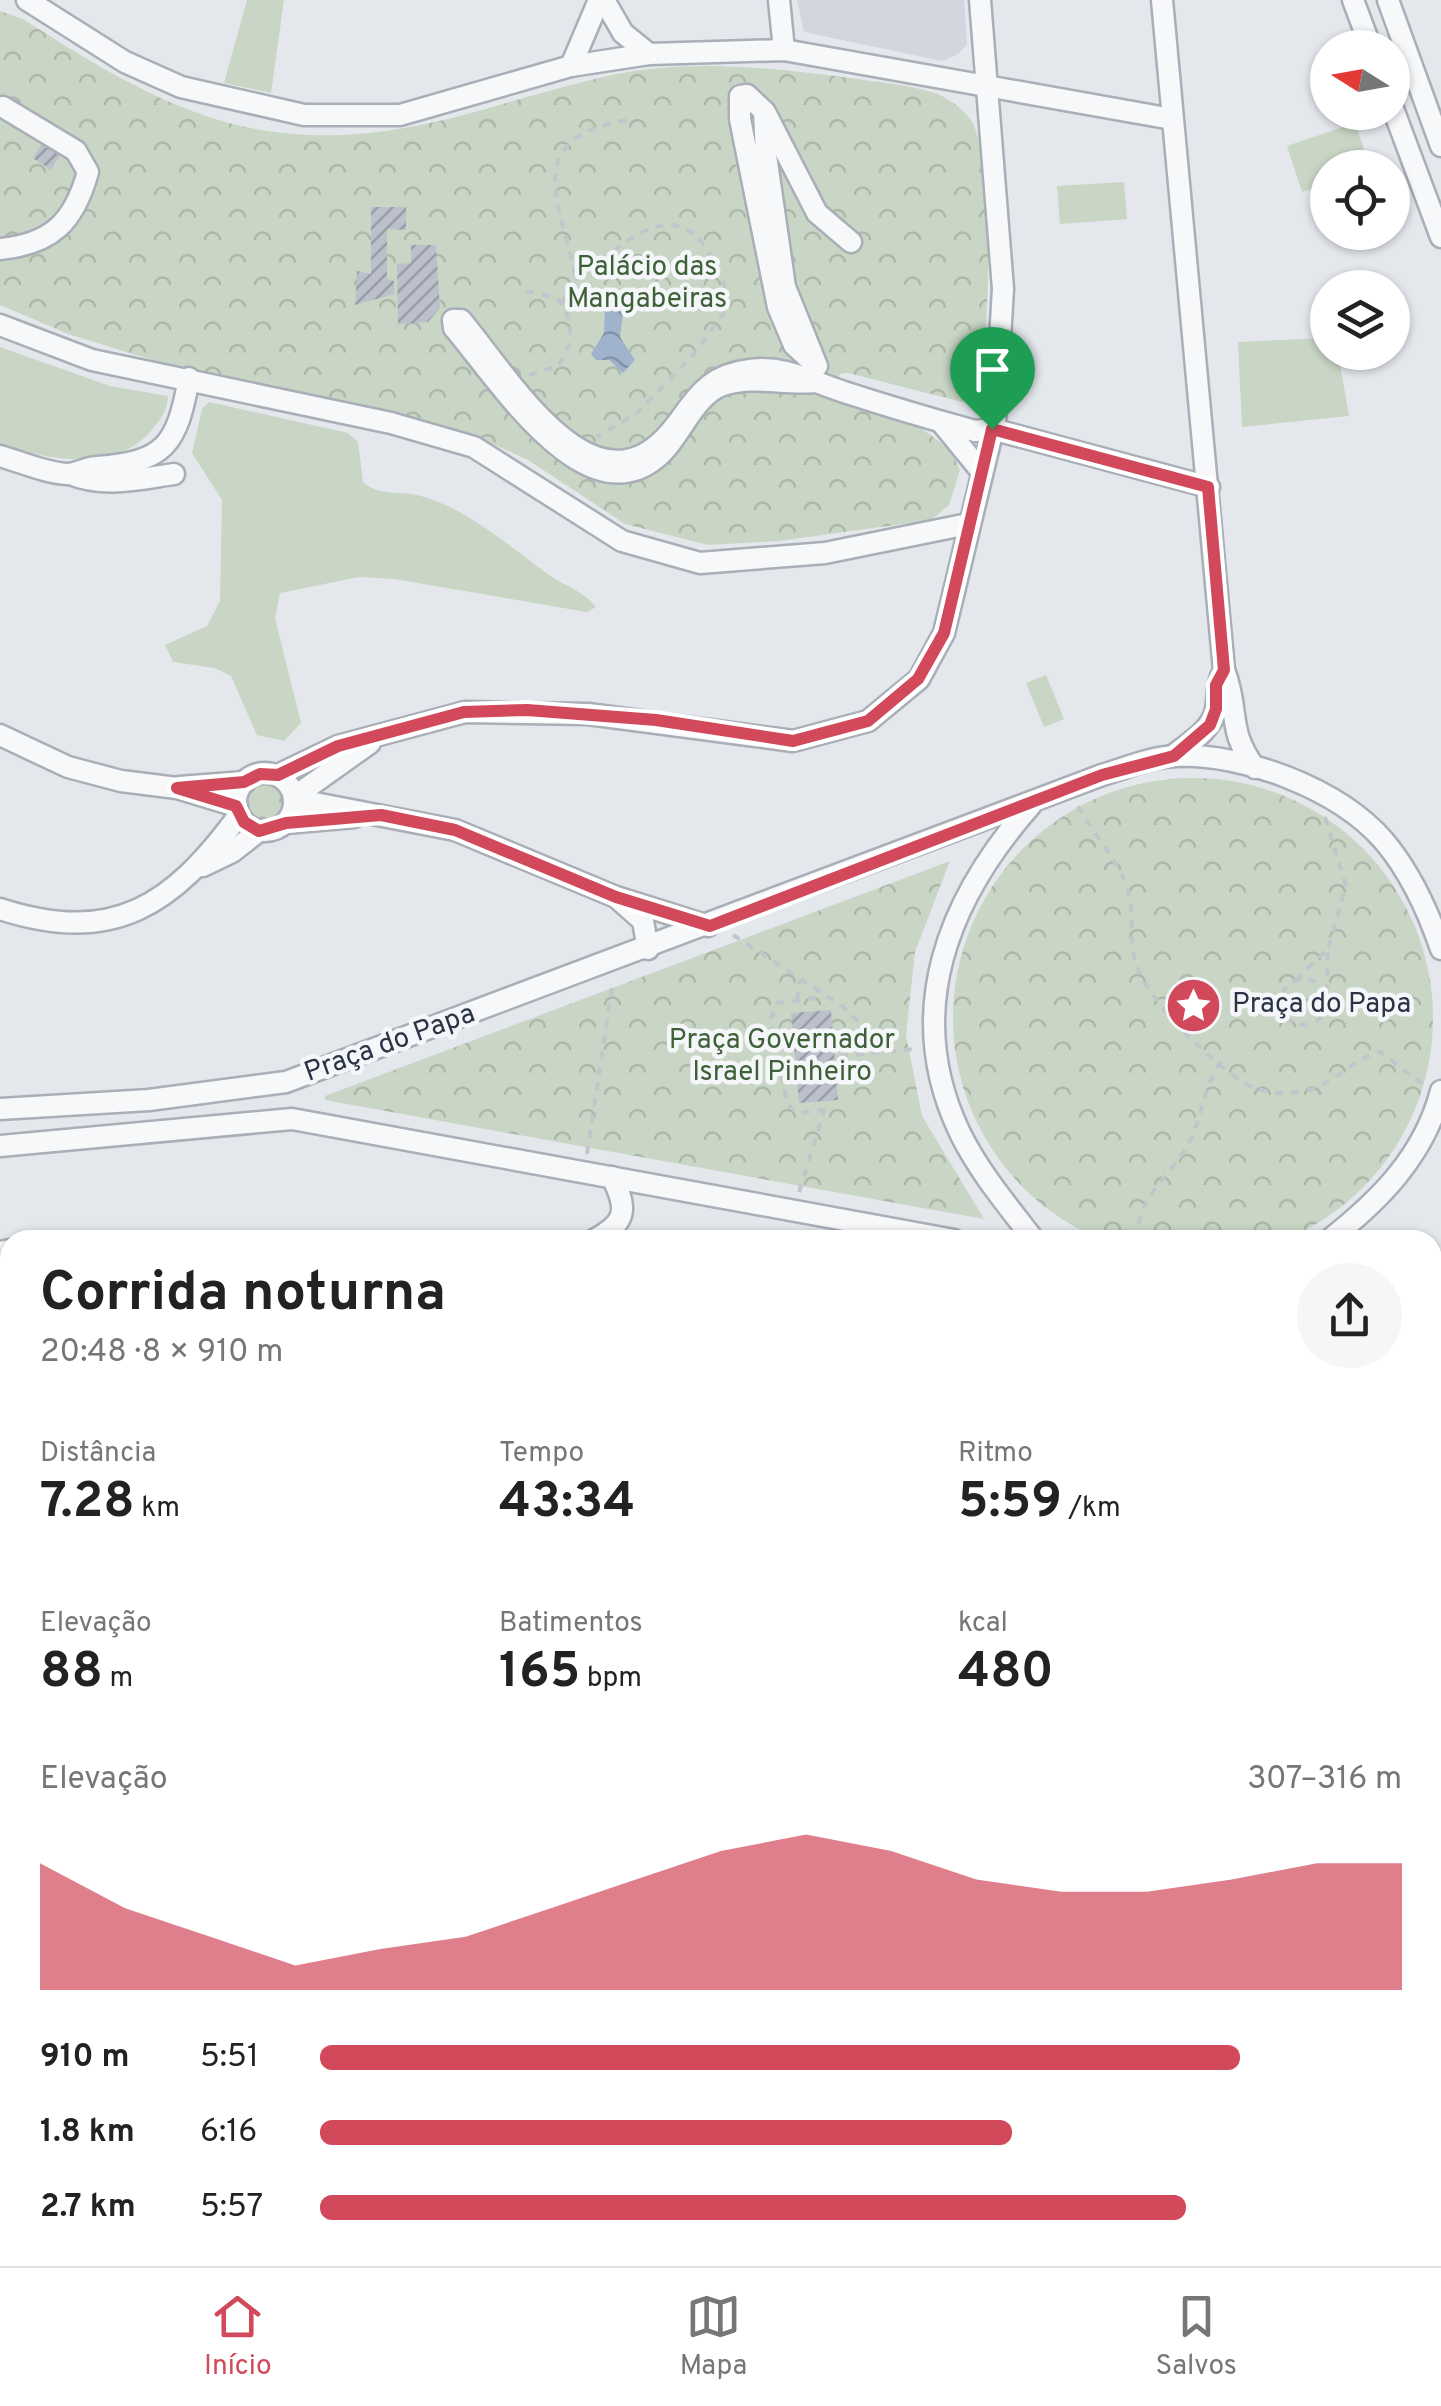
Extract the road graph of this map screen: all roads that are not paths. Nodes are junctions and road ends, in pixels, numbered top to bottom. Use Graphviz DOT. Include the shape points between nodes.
graph roads {
  1 [pos="27,0"];
  2 [pos="602,0"];
  3 [pos="779,0"];
  4 [pos="980,0"];
  5 [pos="1162,0"];
  6 [pos="1353,0"];
  7 [pos="1388,0"];
  8 [pos="1364,30"];
  9 [pos="784,50"];
  10 [pos="649,54"];
  11 [pos="571,66"];
  12 [pos="987,88"];
  13 [pos="3,107"];
  14 [pos="1172,119"];
  15 [pos="1401,130"];
  16 [pos="1441,146"];
  17 [pos="1441,237"];
  18 [pos="851,242"];
  19 [pos="0,249"];
  20 [pos="0,326"];
  21 [pos="816,374"];
  22 [pos="189,378"];
  23 [pos="941,422"];
  24 [pos="992,429"];
  25 [pos="0,456"];
  26 [pos="981,471"];
  27 [pos="70,474"];
  28 [pos="174,474"];
  29 [pos="1208,487"];
  30 [pos="968,524"];
  31 [pos="1224,670"];
  32 [pos="384,732"];
  33 [pos="0,735"];
  34 [pos="1174,756"];
  35 [pos="1255,768"];
  36 [pos="278,775"];
  37 [pos="244,782"];
  38 [pos="177,788"];
  39 [pos="294,798"];
  40 [pos="1036,800"];
  41 [pos="238,810"];
  42 [pos="381,815"];
  43 [pos="286,823"];
  44 [pos="259,831"];
  45 [pos="201,866"];
  46 [pos="616,897"];
  47 [pos="0,909"];
  48 [pos="710,926"];
  49 [pos="648,949"];
  50 [pos="1441,949"];
  51 [pos="286,1082"];
  52 [pos="1440,1094"];
  53 [pos="0,1109"];
  54 [pos="292,1119"];
  55 [pos="0,1146"];
  56 [pos="612,1177"];
  57 [pos="607,1230"];
  58 [pos="900,1230"];
  59 [pos="1026,1230"];
  60 [pos="1340,1230"];
  1 -- 11 [label="street" via="125,62 182,86 304,115 400,115"];
  2 -- 10 [label="street" via="623,33"];
  2 -- 11 [label="street"];
  3 -- 9 [label="street"];
  4 -- 12 [label="street"];
  5 -- 14 [label="street"];
  6 -- 8 [label="street"];
  7 -- 16 [label="street"];
  9 -- 10 [label="street"];
  9 -- 12 [label="street"];
  10 -- 11 [label="street"];
  12 -- 14 [label="street"];
  12 -- 24 [label="street" via="1003,289"];
  13 -- 19 [label="street" via="76,150 88,172 52,236"];
  14 -- 29 [label="street"];
  15 -- 17 [label="street"];
  18 -- 21 [label="street" via="817,213 764,111 740,96 778,307"];
  20 -- 22 [label="street" via="92,360"];
  21 -- 21 [label="street" via="765,369 716,378 640,460 616,463 582,453 557,432 461,320 453,320 556,445 579,464 612,474 645,468 676,440 710,391 746,380"];
  21 -- 23 [label="street"];
  21 -- 24 [label="street" via="979,418"];
  22 -- 27 [label="street" via="181,420 156,454 138,464"];
  22 -- 30 [label="street" via="474,447 622,541 700,563 825,553"];
  23 -- 24 [label="street"];
  23 -- 26 [label="street"];
  24 -- 26 [label="street"];
  24 -- 29 [label="street"];
  25 -- 27 [label="street"];
  26 -- 30 [label="street"];
  27 -- 28 [label="street" via="88,482"];
  29 -- 31 [label="street"];
  30 -- 32 [label="street" via="944,633 918,679 868,721 793,741 656,720 480,711"];
  31 -- 34 [label="street" via="1210,725"];
  31 -- 35 [label="street" via="1237,744"];
  32 -- 36 [label="street" via="318,753"];
  32 -- 39 [label="street"];
  33 -- 38 [label="street" via="68,767"];
  34 -- 35 [label="street, Praça do Papa"];
  34 -- 40 [label="street, Praça do Papa"];
  35 -- 50 [label="street, Praça do Papa" via="1314,790 1382,839 1430,916"];
  36 -- 37 [label="street"];
  36 -- 39 [label="street"];
  37 -- 38 [label="street"];
  37 -- 41 [label="street"];
  38 -- 41 [label="street"];
  39 -- 42 [label="street"];
  39 -- 43 [label="street"];
  40 -- 48 [label="street, Praça do Papa"];
  40 -- 59 [label="street" via="990,854 963,902 937,974 934,1010 935,1050 960,1134"];
  41 -- 44 [label="street"];
  41 -- 45 [label="street"];
  42 -- 43 [label="street"];
  42 -- 46 [label="street" via="455,830"];
  43 -- 44 [label="street"];
  44 -- 45 [label="street"];
  45 -- 47 [label="street" via="146,906 105,920 44,923"];
  46 -- 48 [label="street"];
  46 -- 49 [label="street" via="643,921"];
  48 -- 49 [label="street, Praça do Papa"];
  49 -- 51 [label="street, Praça do Papa"];
  51 -- 53 [label="street, Praça do Papa" via="149,1100"];
  51 -- 54 [label="street"];
  52 -- 60 [label="street" via="1406,1166"];
  54 -- 55 [label="street, Praça do Papa"];
  54 -- 56 [label="street, Praça do Papa"];
  56 -- 57 [label="street" via="624,1217"];
  56 -- 58 [label="street, Praça do Papa"];
}
